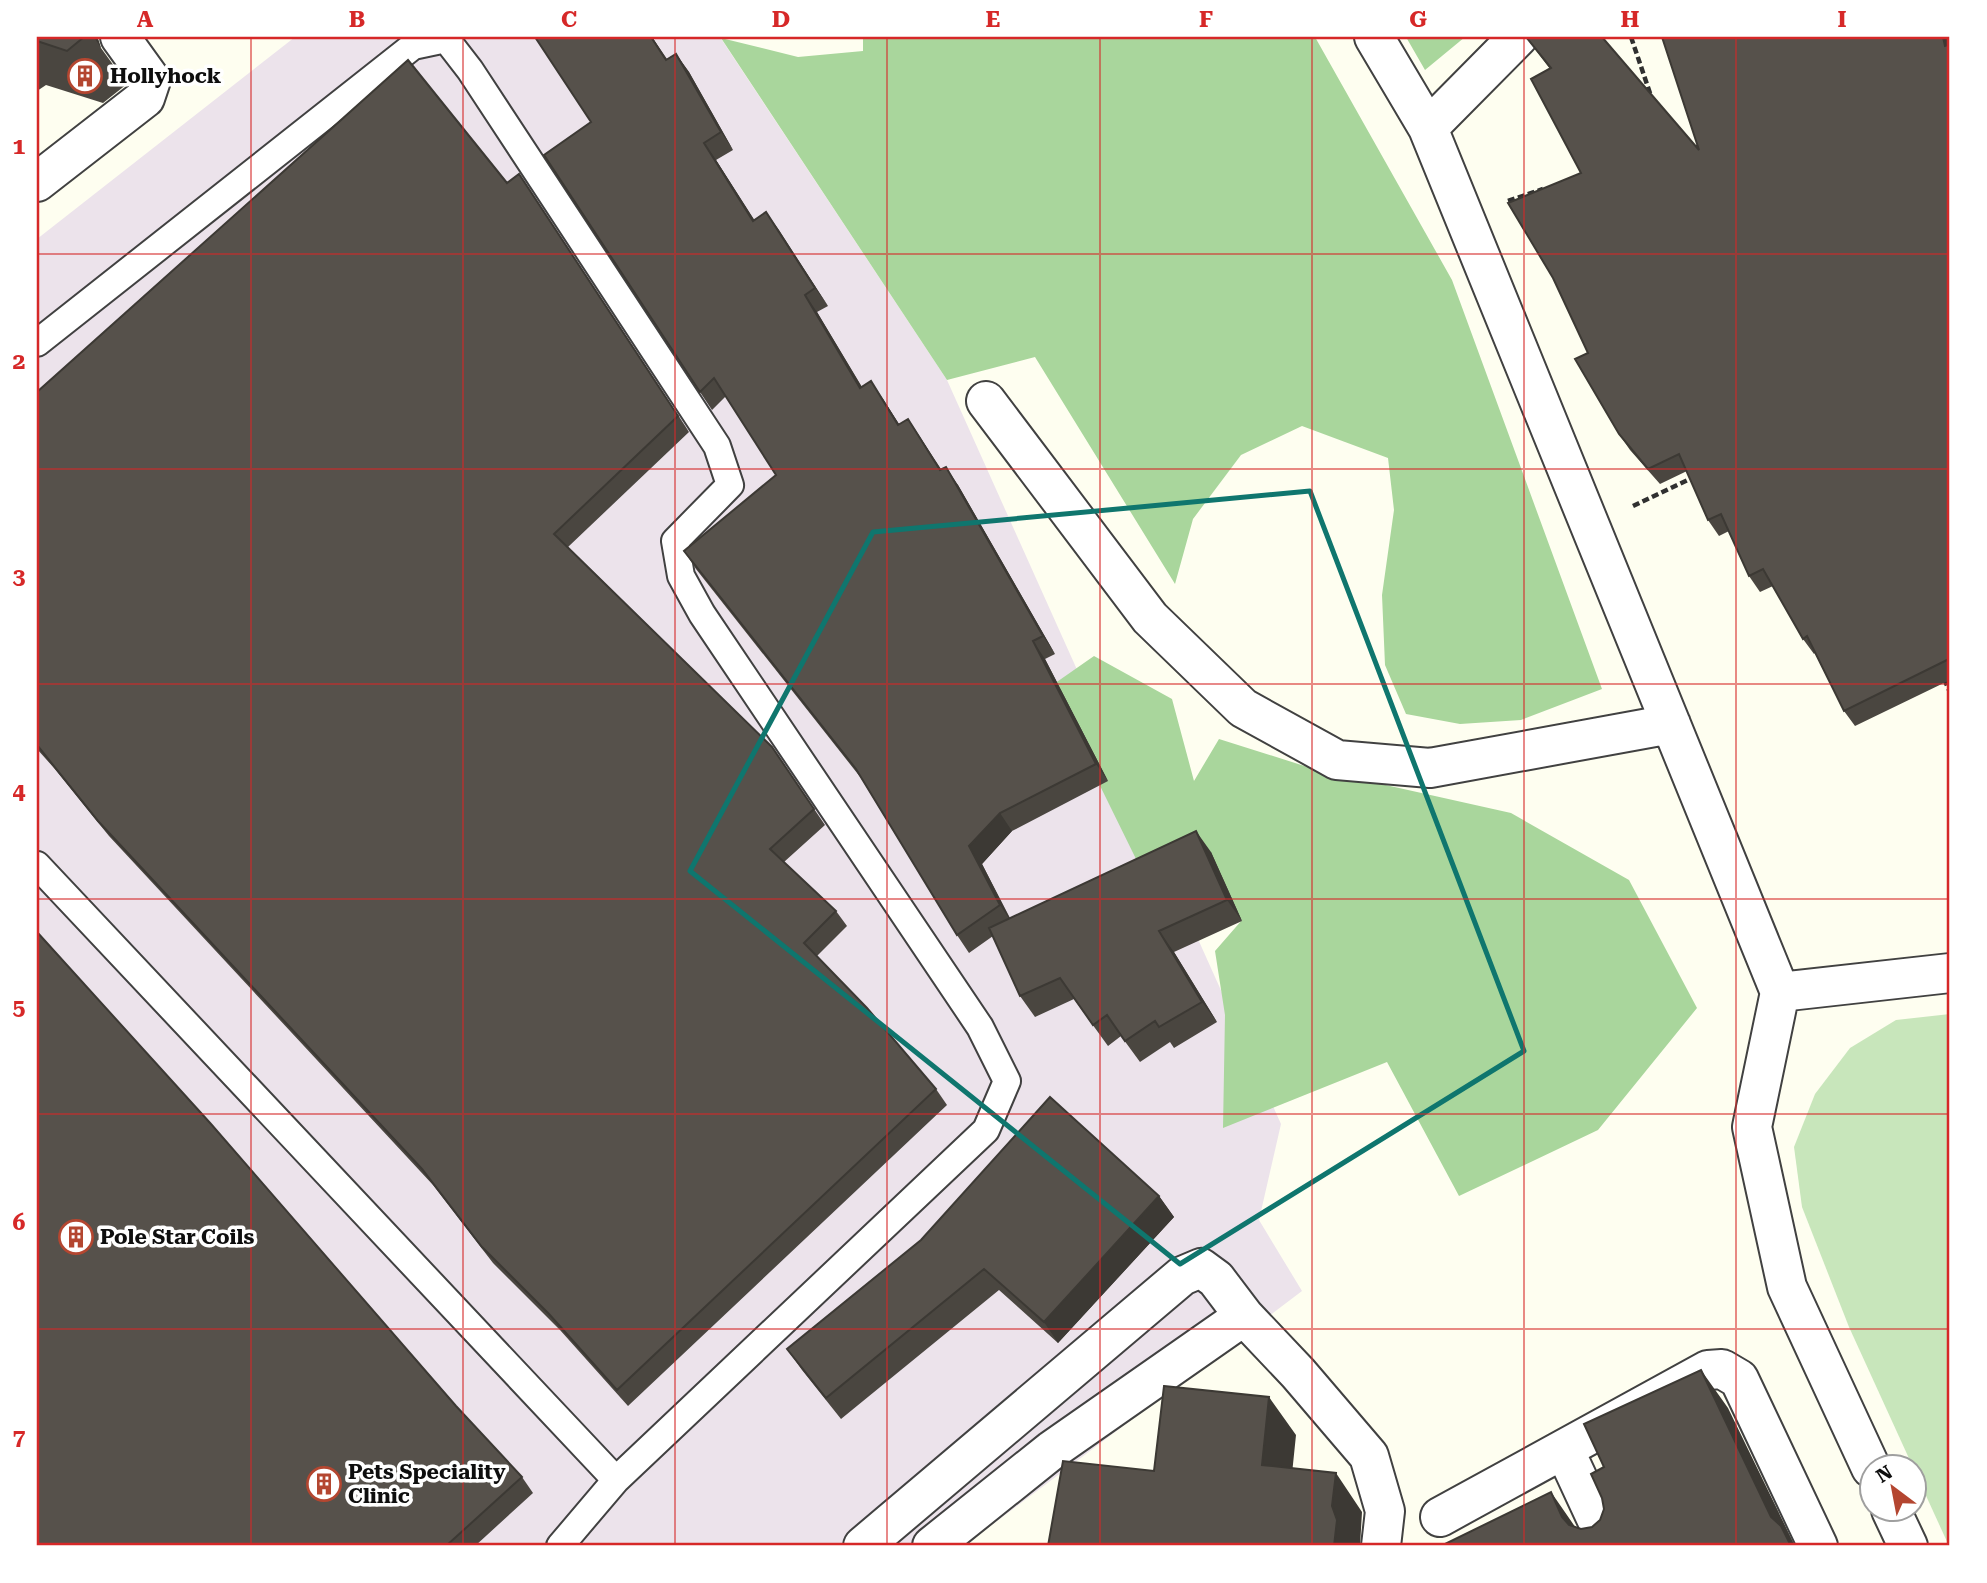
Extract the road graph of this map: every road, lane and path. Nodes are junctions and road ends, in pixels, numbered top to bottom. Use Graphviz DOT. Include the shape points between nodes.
graph roads {
  1 [pos="120,37"];
  2 [pos="1374,37"];
  3 [pos="1518,37"];
  4 [pos="1631,37"];
  5 [pos="1656,110"];
  6 [pos="1428,128"];
  7 [pos="37,182"];
  8 [pos="1553,185"];
  9 [pos="1464,216"];
  10 [pos="37,343"];
  11 [pos="986,401"];
  12 [pos="1701,474"];
  13 [pos="1591,526"];
  14 [pos="1943,677"];
  15 [pos="1949,690"];
  16 [pos="1671,724"];
  17 [pos="37,865"];
  18 [pos="1950,973"];
  19 [pos="1780,992"];
  20 [pos="1244,1316"];
  21 [pos="1564,1449"];
  22 [pos="1865,1454"];
  23 [pos="616,1480"];
  24 [pos="1440,1517"];
  25 [pos="1898,1524"];
  26 [pos="560,1546"];
  27 [pos="863,1546"];
  28 [pos="932,1546"];
  29 [pos="1381,1546"];
  30 [pos="1609,1546"];
  31 [pos="1818,1546"];
  32 [pos="1908,1546"];
  1 -- 7 [label="street" via="151,80 145,98"];
  2 -- 6 [label="street"];
  3 -- 6 [label="street"];
  4 -- 5 [label="path"];
  6 -- 9 [label="street"];
  8 -- 9 [label="path"];
  9 -- 13 [label="street"];
  10 -- 23 [label="lane" via="413,46 446,39 718,446 730,485 675,541 681,576 702,614 981,1027 1007,1081 986,1130"];
  11 -- 16 [label="street" via="1150,618 1243,708 1337,760 1430,768"];
  12 -- 13 [label="path"];
  13 -- 16 [label="street"];
  14 -- 15 [label="path"];
  16 -- 19 [label="street"];
  17 -- 23 [label="lane"];
  18 -- 19 [label="street"];
  19 -- 22 [label="street" via="1752,1127 1787,1287"];
  20 -- 27 [label="street" via="1216,1279 1201,1268 1182,1276"];
  20 -- 28 [label="street" via="1052,1450"];
  20 -- 29 [label="street" via="1369,1456 1385,1511"];
  21 -- 24 [label="street"];
  21 -- 30 [label="street"];
  21 -- 31 [label="street" via="1708,1370 1721,1369 1739,1379"];
  23 -- 26 [label="lane"];
  25 -- 32 [label="street"];
}
